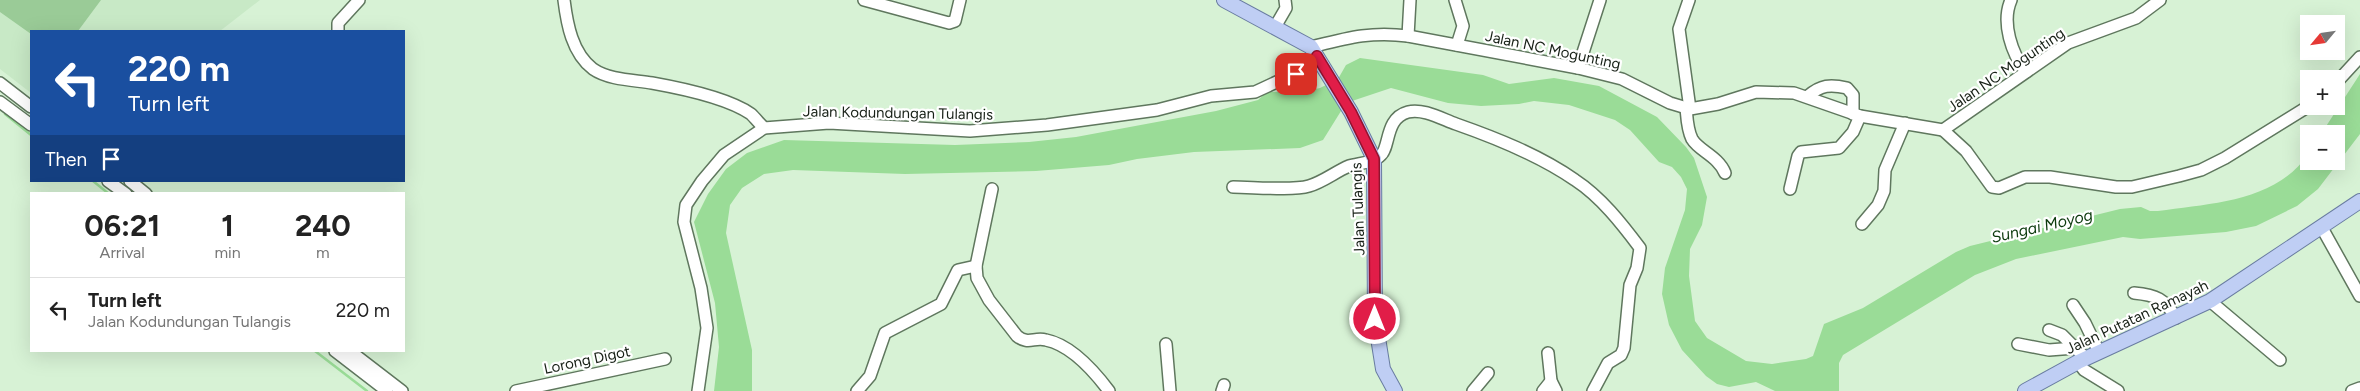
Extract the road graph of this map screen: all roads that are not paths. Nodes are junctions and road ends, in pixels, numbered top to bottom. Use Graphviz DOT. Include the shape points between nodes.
graph roads {
  1 [pos="359,0"];
  2 [pos="564,0"];
  3 [pos="864,0"];
  4 [pos="960,0"];
  5 [pos="1224,0"];
  6 [pos="1284,0"];
  7 [pos="1410,0"];
  8 [pos="1455,0"];
  9 [pos="1600,0"];
  10 [pos="1690,0"];
  11 [pos="2012,0"];
  12 [pos="2160,0"];
  13 [pos="1275,27"];
  14 [pos="338,30"];
  15 [pos="1408,36"];
  16 [pos="1457,45"];
  17 [pos="1314,52"];
  18 [pos="2360,57"];
  19 [pos="1578,68"];
  20 [pos="2026,72"];
  21 [pos="2345,73"];
  22 [pos="0,83"];
  23 [pos="1808,96"];
  24 [pos="0,102"];
  25 [pos="30,106"];
  26 [pos="1688,108"];
  27 [pos="2300,112"];
  28 [pos="1856,115"];
  29 [pos="30,124"];
  30 [pos="1905,124"];
  31 [pos="764,128"];
  32 [pos="1943,130"];
  33 [pos="1374,159"];
  34 [pos="1725,173"];
  35 [pos="109,182"];
  36 [pos="131,182"];
  37 [pos="1233,187"];
  38 [pos="992,190"];
  39 [pos="1790,190"];
  40 [pos="123,192"];
  41 [pos="144,192"];
  42 [pos="2360,201"];
  43 [pos="1862,224"];
  44 [pos="2322,228"];
  45 [pos="976,266"];
  46 [pos="2134,293"];
  47 [pos="2360,296"];
  48 [pos="2210,301"];
  49 [pos="2073,305"];
  50 [pos="2176,318"];
  51 [pos="2048,330"];
  52 [pos="1166,344"];
  53 [pos="2018,344"];
  54 [pos="2075,348"];
  55 [pos="336,352"];
  56 [pos="351,352"];
  57 [pos="2099,352"];
  58 [pos="1548,353"];
  59 [pos="665,359"];
  60 [pos="2082,360"];
  61 [pos="2280,360"];
  62 [pos="1488,373"];
  63 [pos="1553,386"];
  64 [pos="2360,388"];
  65 [pos="387,391"];
  66 [pos="402,391"];
  67 [pos="516,391"];
  68 [pos="698,391"];
  69 [pos="857,391"];
  70 [pos="1109,391"];
  71 [pos="1170,391"];
  72 [pos="1396,391"];
  73 [pos="1473,391"];
  74 [pos="1543,391"];
  75 [pos="1593,391"];
  76 [pos="2024,391"];
  77 [pos="2118,391"];
  78 [pos="2352,391"];
  1 -- 14 [label="street" via="338,23"];
  2 -- 31 [label="street" via="568,29 579,51 593,68 606,75 671,87 724,102 750,114"];
  3 -- 4 [label="street" via="949,23 955,21"];
  5 -- 13 [label="main road, Jalan Tulangis"];
  6 -- 13 [label="street" via="1286,8"];
  7 -- 15 [label="street"];
  8 -- 16 [label="street" via="1463,26"];
  9 -- 19 [label="street"];
  10 -- 26 [label="street" via="1679,29"];
  11 -- 20 [label="street" via="2008,12 2009,36 2014,54"];
  12 -- 20 [label="street, Jalan NC Mogunting" via="2136,18 2068,43"];
  13 -- 17 [label="main road, Jalan Tulangis"];
  15 -- 16 [label="street, Jalan NC Mogunting"];
  15 -- 17 [label="street, Jalan NC Mogunting" via="1382,33 1357,36"];
  16 -- 19 [label="street, Jalan NC Mogunting"];
  17 -- 31 [label="street, Jalan Kodundungan Tulangis" via="1309,67 1255,92 1211,96 1156,110 1048,126 970,131 829,123"];
  17 -- 33 [label="main road, Jalan Tulangis" via="1351,112"];
  18 -- 21 [label="street"];
  19 -- 26 [label="street, Jalan NC Mogunting" via="1622,79 1670,103"];
  20 -- 32 [label="street, Jalan NC Mogunting"];
  22 -- 25 [label="street"];
  23 -- 26 [label="street, Jalan NC Mogunting" via="1756,92 1718,104"];
  23 -- 28 [label="street, Jalan NC Mogunting"];
  23 -- 28 [label="street" via="1827,84 1847,88 1853,95"];
  24 -- 29 [label="street"];
  26 -- 34 [label="street" via="1688,126 1693,141 1722,165"];
  27 -- 32 [label="street" via="2201,170 2132,186 2024,177 1999,188 1992,187 1966,151"];
  28 -- 30 [label="street, Jalan NC Mogunting"];
  28 -- 39 [label="street" via="1853,132 1839,148 1802,152 1798,156"];
  30 -- 32 [label="street, Jalan NC Mogunting"];
  30 -- 43 [label="street" via="1885,170 1884,190 1878,205"];
  31 -- 68 [label="street, Jalan Kodundungan Tulangis" via="724,155 686,205 684,222 701,288 707,328"];
  33 -- 37 [label="street" via="1350,166 1305,187"];
  33 -- 72 [label="main road, Jalan Tulangis" via="1375,319 1383,369"];
  33 -- 75 [label="street" via="1382,155 1388,132 1398,120 1408,112 1423,113 1490,136 1576,180 1626,229 1640,248 1630,285 1624,348 1621,355 1608,363"];
  35 -- 40 [label="street"];
  36 -- 41 [label="street"];
  38 -- 45 [label="street"];
  42 -- 44 [label="main road, Jalan Putatan Ramayah"];
  44 -- 47 [label="street"];
  44 -- 48 [label="main road, Jalan Putatan Ramayah"];
  45 -- 69 [label="street" via="958,270 938,308 885,333 870,376"];
  45 -- 70 [label="street" via="980,284 1022,341 1045,339 1064,347"];
  46 -- 50 [label="street" via="2151,294 2163,300"];
  48 -- 50 [label="main road, Jalan Putatan Ramayah"];
  48 -- 61 [label="street"];
  49 -- 57 [label="street"];
  50 -- 57 [label="main road, Jalan Putatan Ramayah"];
  51 -- 54 [label="street" via="2062,335"];
  52 -- 71 [label="street"];
  53 -- 54 [label="street" via="2049,350"];
  54 -- 60 [label="street"];
  55 -- 65 [label="street"];
  56 -- 66 [label="street"];
  57 -- 60 [label="main road, Jalan Putatan Ramayah"];
  58 -- 63 [label="street"];
  59 -- 67 [label="street, Lorong Digot"];
  60 -- 76 [label="main road, Jalan Putatan Ramayah"];
  60 -- 77 [label="street" via="2084,370"];
  62 -- 73 [label="street"];
  63 -- 74 [label="street"];
  64 -- 78 [label="street"];
}
